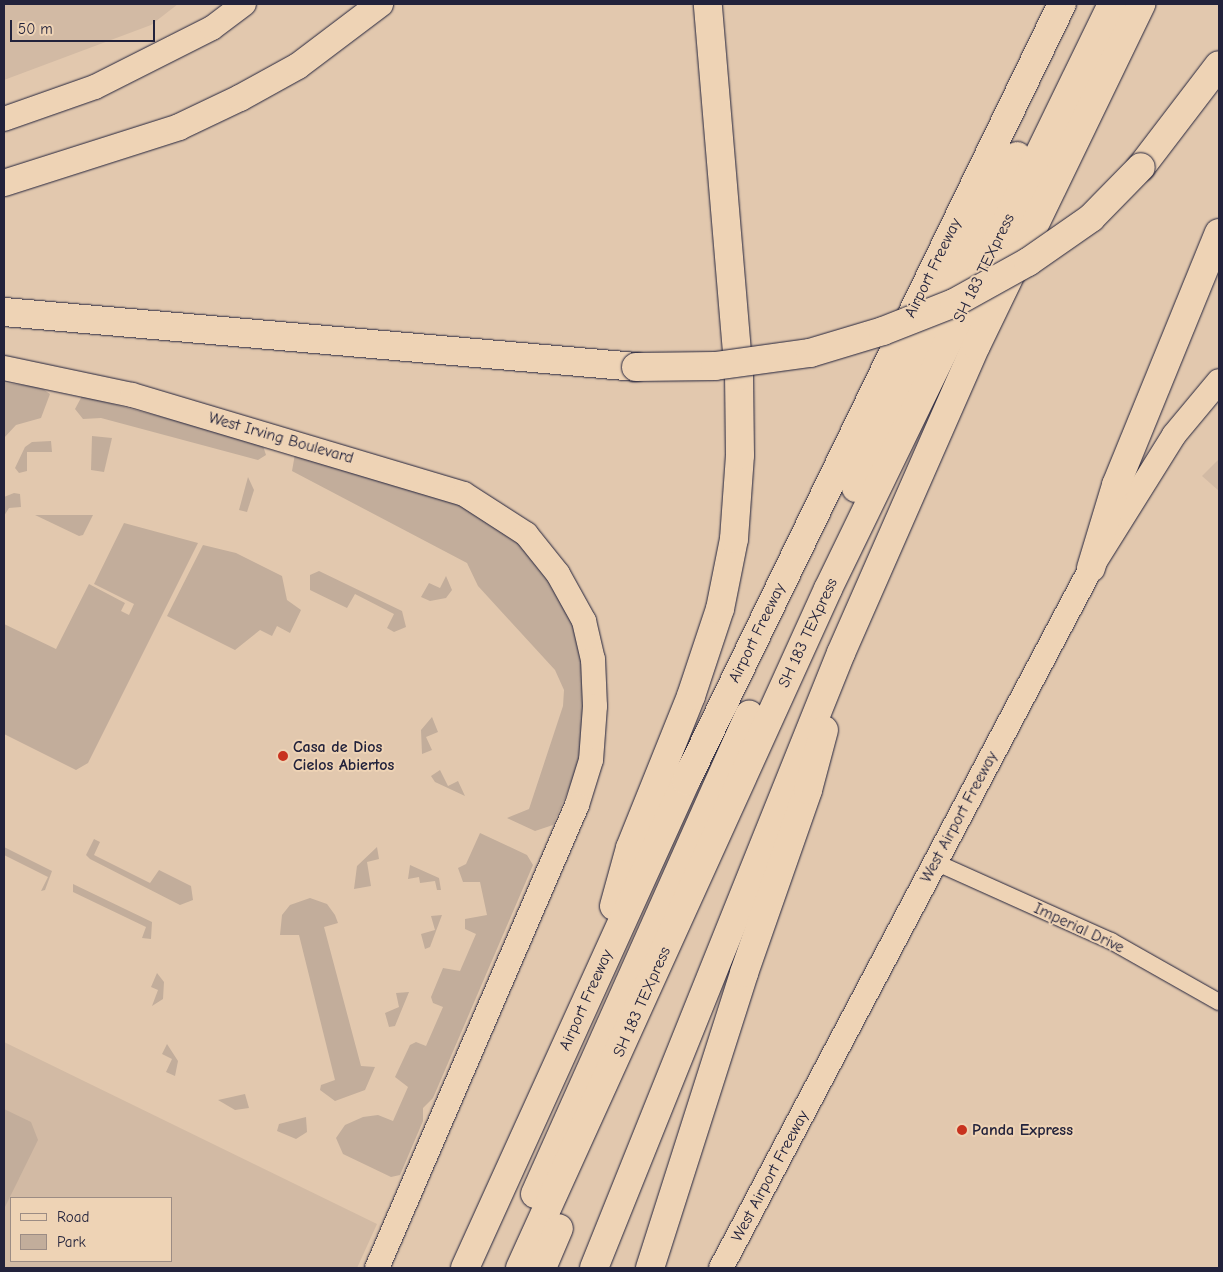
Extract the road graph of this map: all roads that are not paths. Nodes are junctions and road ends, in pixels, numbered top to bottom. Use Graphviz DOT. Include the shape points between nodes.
graph roads {
  1 [pos="244,4"];
  2 [pos="380,4"];
  3 [pos="708,4"];
  4 [pos="1048,4"];
  5 [pos="1062,4"];
  6 [pos="1091,4"];
  7 [pos="1112,4"];
  8 [pos="1141,4"];
  9 [pos="1219,65"];
  10 [pos="1026,78"];
  11 [pos="4,119"];
  12 [pos="4,183"];
  13 [pos="1219,233"];
  14 [pos="4,312"];
  15 [pos="4,368"];
  16 [pos="1219,381"];
  17 [pos="1091,568"];
  18 [pos="841,653"];
  19 [pos="935,862"];
  20 [pos="593,983"];
  21 [pos="1219,1002"];
  22 [pos="612,1072"];
  23 [pos="377,1268"];
  24 [pos="464,1268"];
  25 [pos="501,1268"];
  26 [pos="520,1268"];
  27 [pos="542,1268"];
  28 [pos="594,1268"];
  29 [pos="650,1268"];
  30 [pos="721,1268"];
  1 -- 11 [label="street" via="212,28 103,83"];
  2 -- 12 [label="main road" via="357,26 298,66 240,98 179,127"];
  3 -- 20 [label="highway" via="739,376 740,455 734,539 717,618 691,696 630,848"];
  4 -- 10 [label="highway"];
  5 -- 10 [label="highway, Airport Freeway"];
  6 -- 25 [label="highway, SH 183 TEXpress" via="766,679"];
  7 -- 22 [label="highway, SH 183 TEXpress" via="828,589"];
  8 -- 18 [label="highway" via="972,354"];
  9 -- 14 [label="highway, bridge" via="1141,167 1091,218 1028,262 954,303 882,331 810,353 714,366 636,367"];
  10 -- 20 [label="highway, Airport Freeway" via="763,618"];
  13 -- 17 [label="highway" via="1116,485"];
  15 -- 23 [label="street, West Irving Boulevard" via="132,395 443,486 509,520 540,550 568,590 589,639 595,706 591,760 555,859"];
  16 -- 17 [label="street, West Airport Freeway" via="1174,435"];
  17 -- 19 [label="street, West Airport Freeway"];
  18 -- 28 [label="highway"];
  18 -- 29 [label="highway" via="808,790 744,973"];
  19 -- 21 [label="street, Imperial Drive" via="1111,942"];
  19 -- 30 [label="street, West Airport Freeway"];
  20 -- 24 [label="highway, Airport Freeway"];
  22 -- 26 [label="highway, SH 183 TEXpress"];
  22 -- 27 [label="highway" via="569,1204"];
}
